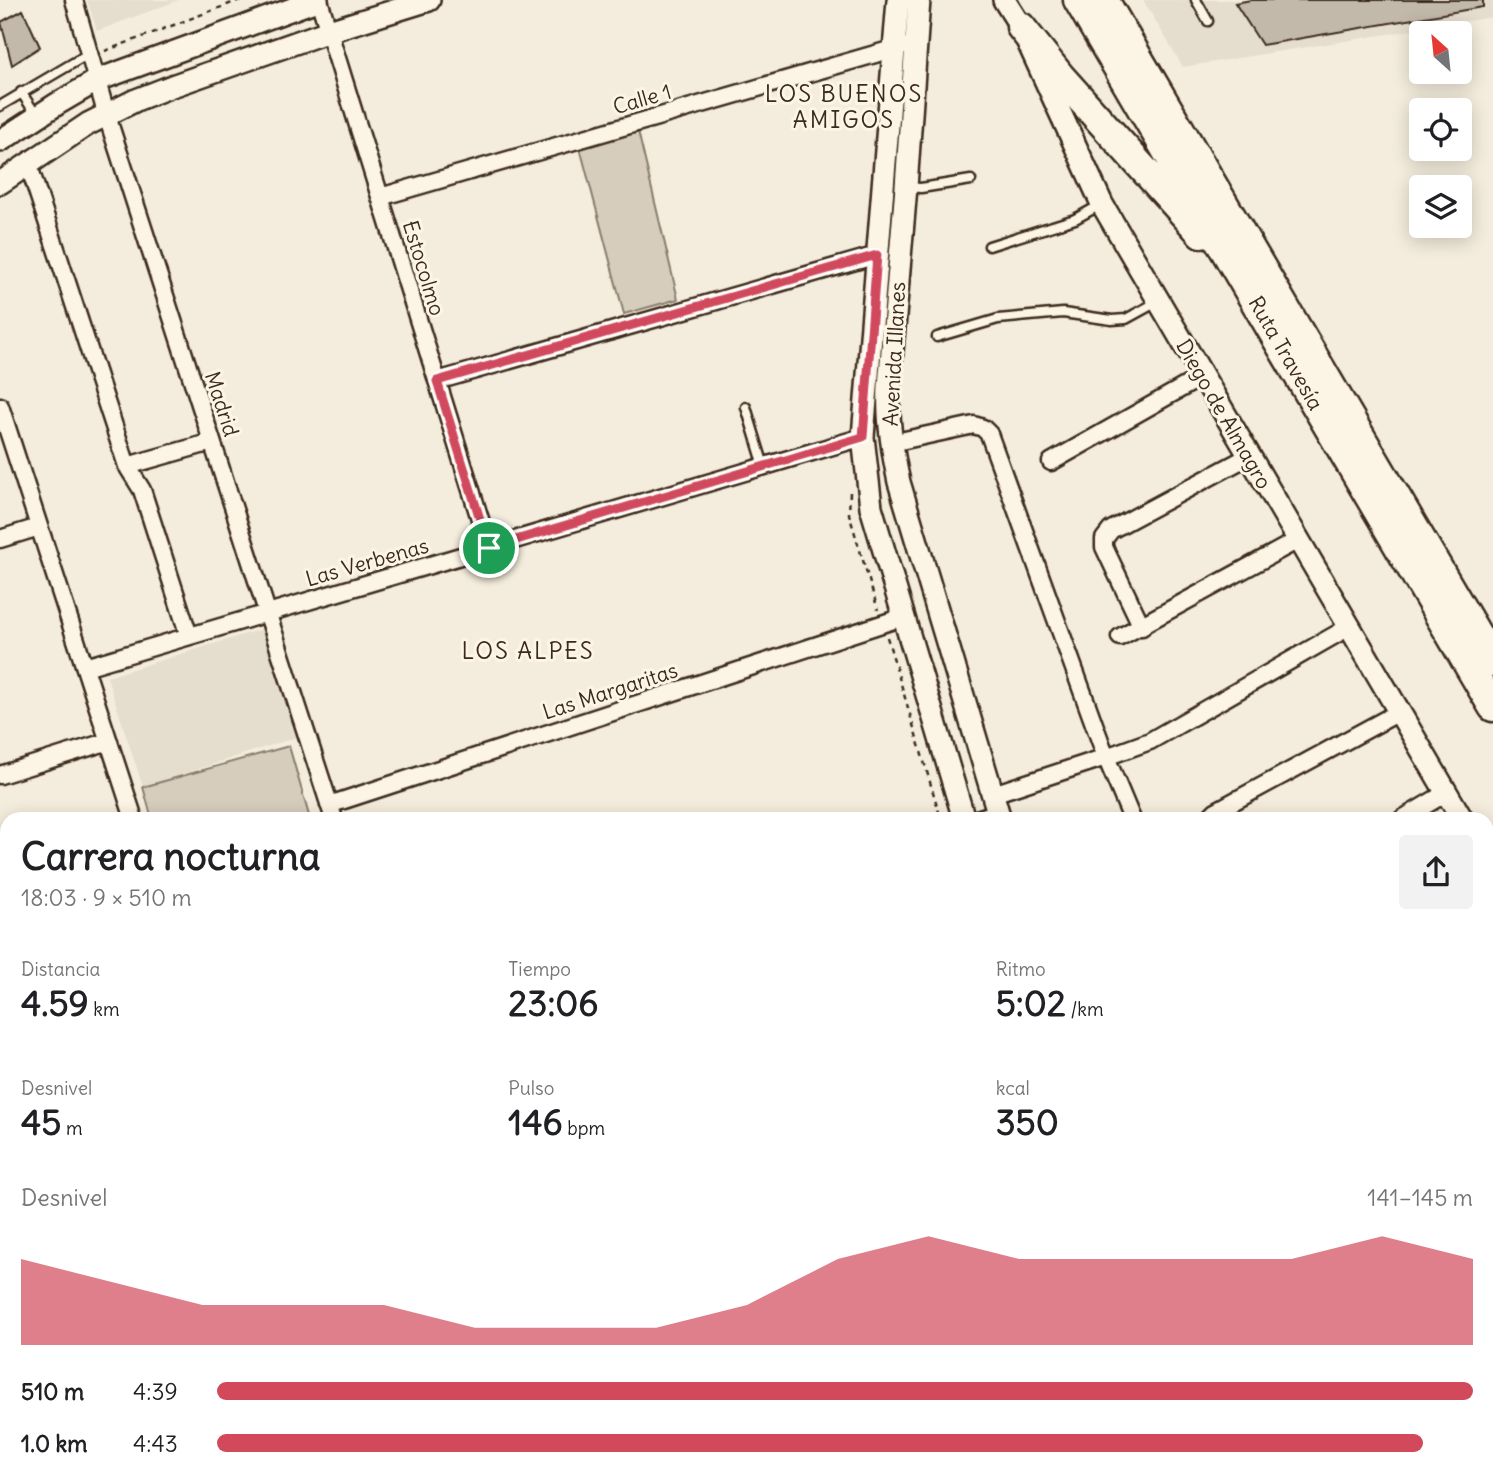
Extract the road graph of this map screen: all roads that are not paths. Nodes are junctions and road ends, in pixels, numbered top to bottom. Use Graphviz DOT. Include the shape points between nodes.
graph roads {
  1 [pos="74,0"];
  2 [pos="318,0"];
  3 [pos="429,0"];
  4 [pos="898,0"];
  5 [pos="919,0"];
  6 [pos="1004,0"];
  7 [pos="1078,0"];
  8 [pos="1104,0"];
  9 [pos="1196,0"];
  10 [pos="1208,20"];
  11 [pos="1021,27"];
  12 [pos="329,31"];
  13 [pos="916,42"];
  14 [pos="894,48"];
  15 [pos="90,54"];
  16 [pos="98,80"];
  17 [pos="21,92"];
  18 [pos="0,106"];
  19 [pos="107,113"];
  20 [pos="37,116"];
  21 [pos="0,141"];
  22 [pos="28,163"];
  23 [pos="971,180"];
  24 [pos="0,183"];
  25 [pos="906,187"];
  26 [pos="380,197"];
  27 [pos="1102,204"];
  28 [pos="989,246"];
  29 [pos="877,255"];
  30 [pos="1248,290"];
  31 [pos="1158,301"];
  32 [pos="937,337"];
  33 [pos="1203,376"];
  34 [pos="437,381"];
  35 [pos="0,406"];
  36 [pos="746,407"];
  37 [pos="863,437"];
  38 [pos="212,442"];
  39 [pos="891,443"];
  40 [pos="1248,456"];
  41 [pos="1051,462"];
  42 [pos="127,466"];
  43 [pos="764,466"];
  44 [pos="39,527"];
  45 [pos="0,539"];
  46 [pos="1298,540"];
  47 [pos="489,548"];
  48 [pos="267,613"];
  49 [pos="903,617"];
  50 [pos="1142,626"];
  51 [pos="1349,627"];
  52 [pos="189,636"];
  53 [pos="1121,637"];
  54 [pos="1493,663"];
  55 [pos="85,667"];
  56 [pos="1493,707"];
  57 [pos="1399,712"];
  58 [pos="108,741"];
  59 [pos="1106,757"];
  60 [pos="0,775"];
  61 [pos="1446,793"];
  62 [pos="997,808"];
  63 [pos="132,812"];
  64 [pos="331,812"];
  65 [pos="962,812"];
  66 [pos="1129,812"];
  67 [pos="1215,812"];
  68 [pos="1414,812"];
  69 [pos="1458,812"];
  1 -- 15 [label="street, Madrid"];
  2 -- 12 [label="street, Estocolmo"];
  2 -- 16 [label="main road"];
  3 -- 12 [label="main road"];
  4 -- 14 [label="main road, Avenida Illanes"];
  5 -- 13 [label="main road, Avenida Illanes"];
  6 -- 11 [label="main road, Diego de Almagro"];
  7 -- 30 [label="highway, Ruta Travesía"];
  8 -- 54 [label="highway, Ruta Travesía"];
  9 -- 10 [label="lane"];
  11 -- 27 [label="main road, Diego de Almagro"];
  11 -- 30 [label="highway"];
  12 -- 19 [label="main road"];
  12 -- 26 [label="street, Estocolmo"];
  13 -- 14 [label="street, Calle 1"];
  13 -- 25 [label="main road, Avenida Illanes"];
  14 -- 26 [label="street, Calle 1"];
  14 -- 29 [label="main road, Avenida Illanes"];
  15 -- 16 [label="street, Madrid"];
  15 -- 17 [label="lane"];
  16 -- 19 [label="street, Madrid"];
  16 -- 20 [label="main road"];
  17 -- 18 [label="lane"];
  17 -- 20 [label="lane"];
  19 -- 22 [label="main road"];
  19 -- 38 [label="street, Madrid"];
  20 -- 21 [label="main road"];
  22 -- 24 [label="main road"];
  22 -- 42 [label="street"];
  23 -- 25 [label="lane"];
  25 -- 39 [label="main road, Avenida Illanes" via="888,387"];
  26 -- 34 [label="street, Estocolmo"];
  27 -- 28 [label="lane" via="1074,219"];
  27 -- 31 [label="main road, Diego de Almagro"];
  29 -- 34 [label="street"];
  29 -- 37 [label="main road, Avenida Illanes"];
  30 -- 56 [label="highway, Ruta Travesía"];
  31 -- 32 [label="lane" via="1119,320 1063,313 998,319"];
  31 -- 33 [label="main road, Diego de Almagro"];
  33 -- 40 [label="main road, Diego de Almagro"];
  33 -- 41 [label="street"];
  34 -- 47 [label="street, Estocolmo"];
  35 -- 44 [label="street"];
  36 -- 43 [label="lane"];
  37 -- 43 [label="street, Las Verbenas"];
  37 -- 49 [label="main road, Avenida Illanes" via="872,507"];
  38 -- 42 [label="street"];
  38 -- 48 [label="street, Madrid"];
  39 -- 59 [label="street" via="974,425 989,434"];
  39 -- 62 [label="main road, Avenida Illanes"];
  40 -- 46 [label="main road, Diego de Almagro"];
  40 -- 50 [label="street" via="1111,530 1104,539"];
  42 -- 52 [label="street" via="142,490"];
  43 -- 47 [label="street, Las Verbenas"];
  44 -- 45 [label="street"];
  44 -- 55 [label="street"];
  46 -- 50 [label="street"];
  46 -- 51 [label="main road, Diego de Almagro"];
  47 -- 48 [label="street, Las Verbenas"];
  48 -- 52 [label="street, Las Verbenas"];
  48 -- 64 [label="street, Madrid"];
  49 -- 64 [label="street, Las Margaritas"];
  49 -- 65 [label="main road, Avenida Illanes"];
  50 -- 53 [label="street"];
  51 -- 57 [label="main road, Diego de Almagro"];
  51 -- 59 [label="street" via="1150,741"];
  52 -- 55 [label="street, Las Verbenas"];
  55 -- 58 [label="street"];
  57 -- 61 [label="main road, Diego de Almagro"];
  57 -- 67 [label="street"];
  58 -- 60 [label="street"];
  58 -- 63 [label="street"];
  59 -- 62 [label="street"];
  59 -- 66 [label="street"];
  61 -- 68 [label="street"];
  61 -- 69 [label="main road, Diego de Almagro"];
}
